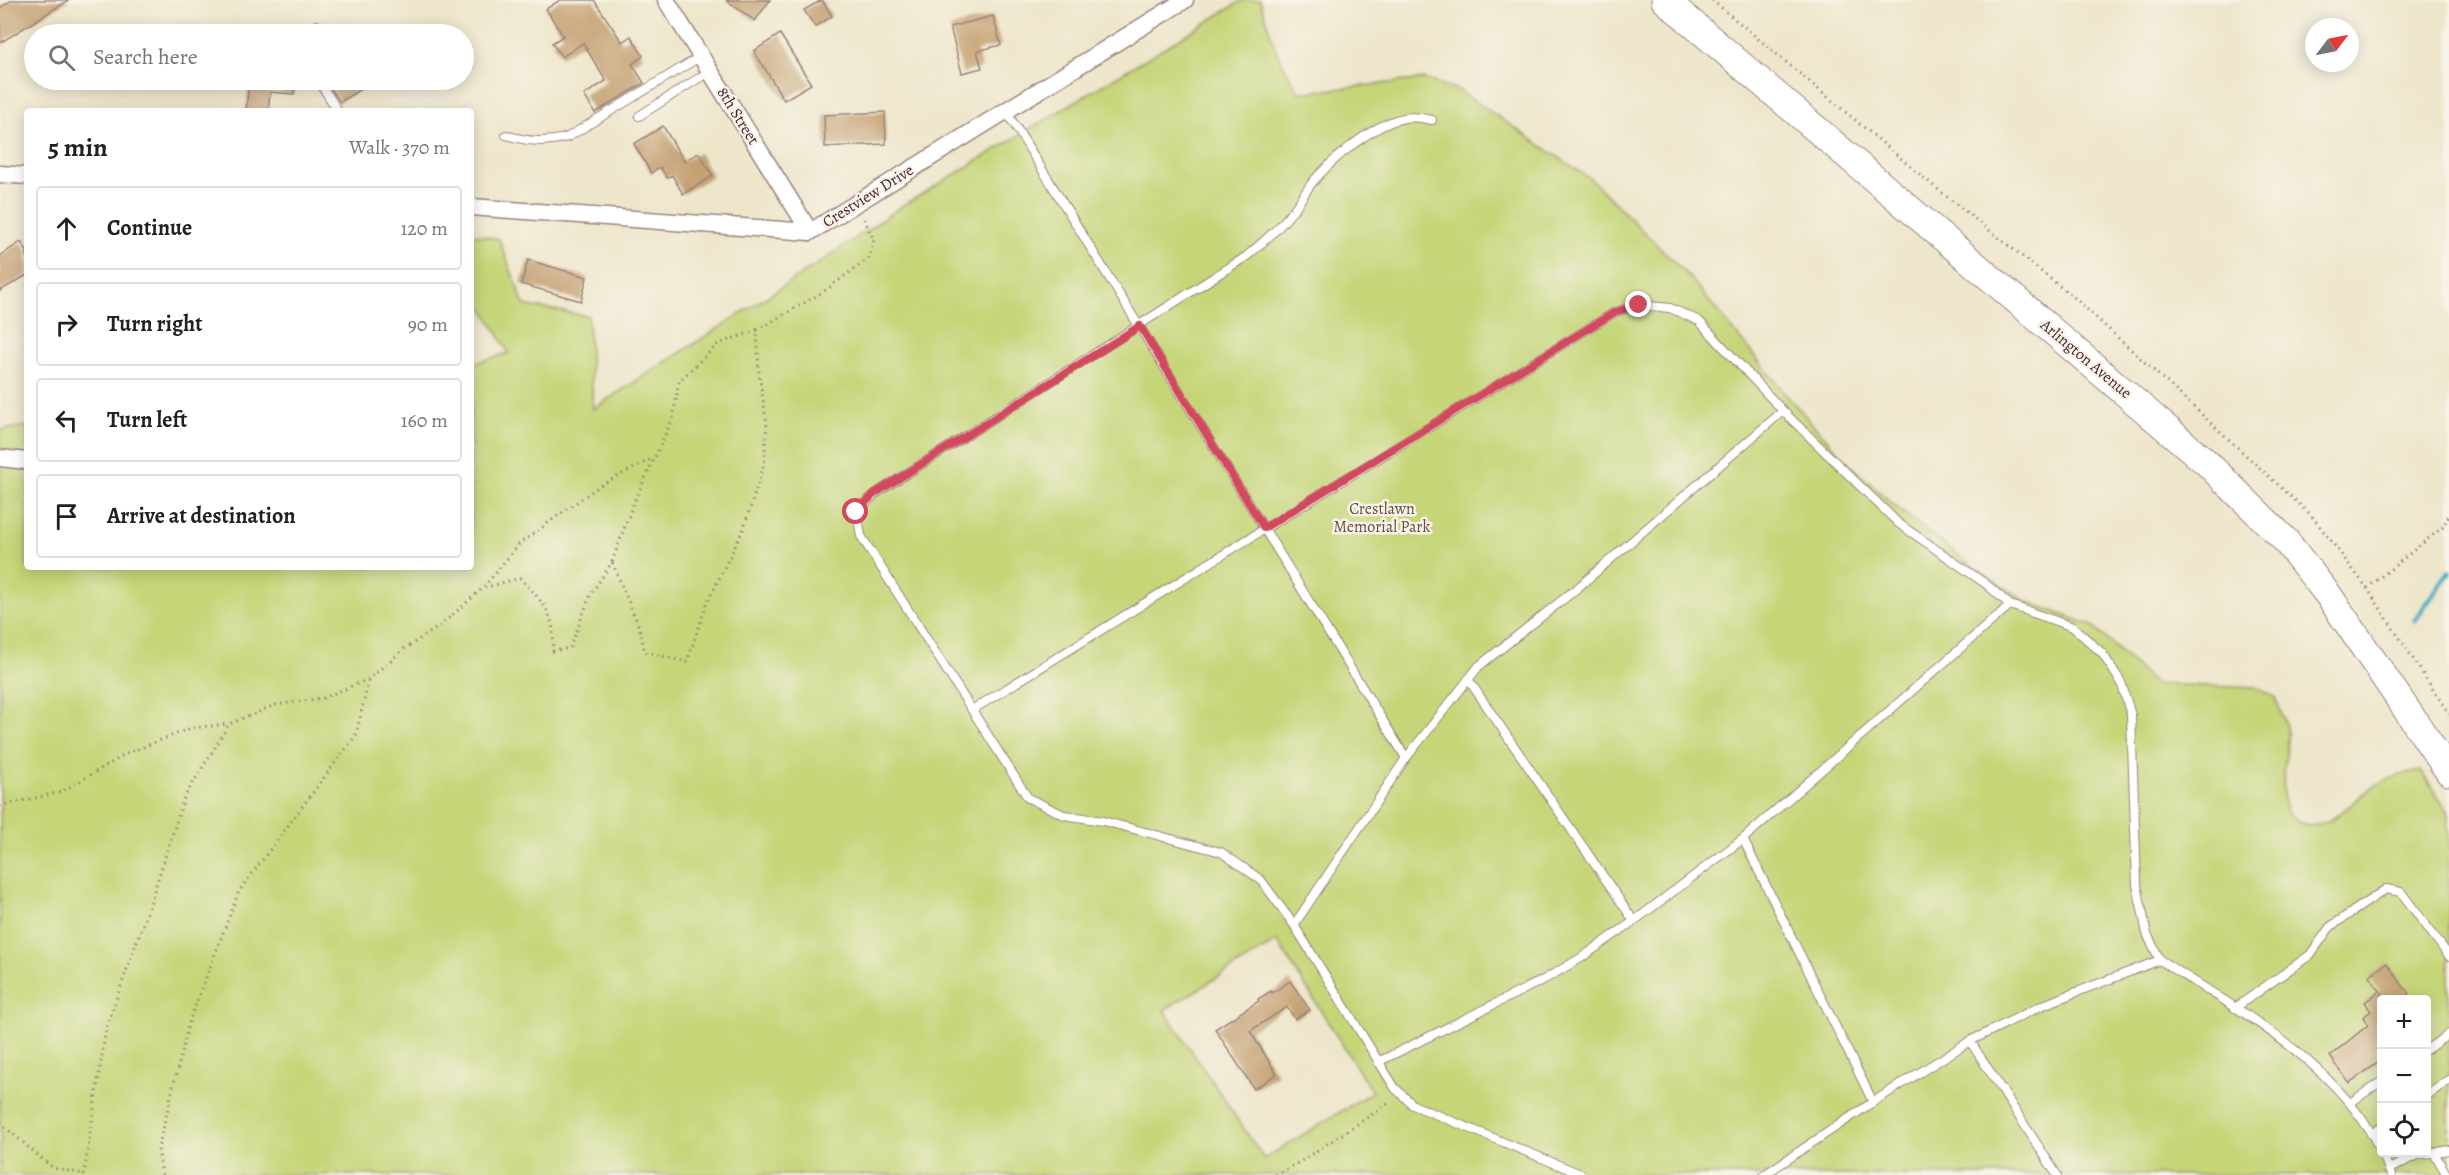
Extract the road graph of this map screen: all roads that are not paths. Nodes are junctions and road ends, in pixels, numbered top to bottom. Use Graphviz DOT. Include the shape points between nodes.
graph roads {
  1 [pos="666,0"];
  2 [pos="1185,0"];
  3 [pos="1665,0"];
  4 [pos="705,64"];
  5 [pos="324,90"];
  6 [pos="336,108"];
  7 [pos="1006,111"];
  8 [pos="639,116"];
  9 [pos="1432,120"];
  10 [pos="506,135"];
  11 [pos="0,174"];
  12 [pos="24,176"];
  13 [pos="474,207"];
  14 [pos="810,232"];
  15 [pos="1140,326"];
  16 [pos="1783,411"];
  17 [pos="0,458"];
  18 [pos="24,461"];
  19 [pos="1264,528"];
  20 [pos="2010,605"];
  21 [pos="1468,680"];
  22 [pos="972,710"];
  23 [pos="1406,758"];
  24 [pos="2449,772"];
  25 [pos="1743,839"];
  26 [pos="1634,921"];
  27 [pos="1294,925"];
  28 [pos="2449,956"];
  29 [pos="2160,960"];
  30 [pos="2235,1008"];
  31 [pos="2449,1034"];
  32 [pos="1970,1041"];
  33 [pos="2428,1049"];
  34 [pos="1378,1062"];
  35 [pos="2449,1080"];
  36 [pos="2377,1084"];
  37 [pos="2431,1093"];
  38 [pos="1873,1102"];
  39 [pos="2350,1102"];
  40 [pos="2377,1130"];
  41 [pos="2371,1134"];
  42 [pos="2449,1150"];
  43 [pos="2434,1153"];
  44 [pos="2390,1172"];
  45 [pos="1583,1175"];
  46 [pos="1764,1175"];
  47 [pos="2057,1175"];
  48 [pos="2447,1175"];
  1 -- 4 [label="street, 8th Street"];
  2 -- 7 [label="street, Crestview Drive"];
  3 -- 24 [label="main road, Arlington Avenue" via="2215,470 2292,549 2329,596"];
  4 -- 8 [label="lane"];
  4 -- 10 [label="lane" via="568,137 528,142"];
  4 -- 14 [label="street, 8th Street"];
  5 -- 6 [label="lane"];
  7 -- 14 [label="street, Crestview Drive"];
  7 -- 15 [label="lane"];
  9 -- 15 [label="lane" via="1414,117 1391,122 1350,148 1311,184 1291,214 1247,256"];
  11 -- 12 [label="street"];
  13 -- 14 [label="street, Crestview Drive"];
  15 -- 19 [label="lane"];
  15 -- 22 [label="lane" via="874,494 856,512 861,536"];
  16 -- 19 [label="lane" via="1699,321 1670,308 1639,305 1615,312"];
  16 -- 20 [label="lane" via="1898,524"];
  16 -- 21 [label="lane" via="1575,590 1479,666"];
  17 -- 18 [label="street"];
  19 -- 22 [label="lane"];
  19 -- 23 [label="lane"];
  20 -- 25 [label="lane"];
  20 -- 29 [label="lane" via="2073,627 2102,653 2121,682 2131,715 2137,885 2147,934"];
  21 -- 23 [label="lane"];
  21 -- 26 [label="lane"];
  22 -- 27 [label="lane" via="1028,798 1064,815 1103,821 1221,852 1261,880"];
  23 -- 27 [label="lane"];
  25 -- 26 [label="lane"];
  25 -- 38 [label="lane"];
  26 -- 34 [label="lane" via="1545,980"];
  27 -- 34 [label="lane"];
  28 -- 30 [label="lane" via="2401,892 2386,889 2330,927 2310,955"];
  29 -- 30 [label="lane"];
  29 -- 32 [label="lane" via="2043,1005"];
  30 -- 39 [label="lane" via="2309,1061"];
  31 -- 33 [label="lane"];
  32 -- 38 [label="lane"];
  32 -- 47 [label="lane"];
  34 -- 45 [label="lane" via="1413,1105"];
  35 -- 37 [label="lane"];
  36 -- 39 [label="lane"];
  38 -- 46 [label="lane"];
  39 -- 41 [label="lane"];
  40 -- 41 [label="lane"];
  41 -- 44 [label="lane"];
  42 -- 43 [label="lane"];
  43 -- 44 [label="lane" via="2418,1155"];
  43 -- 48 [label="lane"];
}
